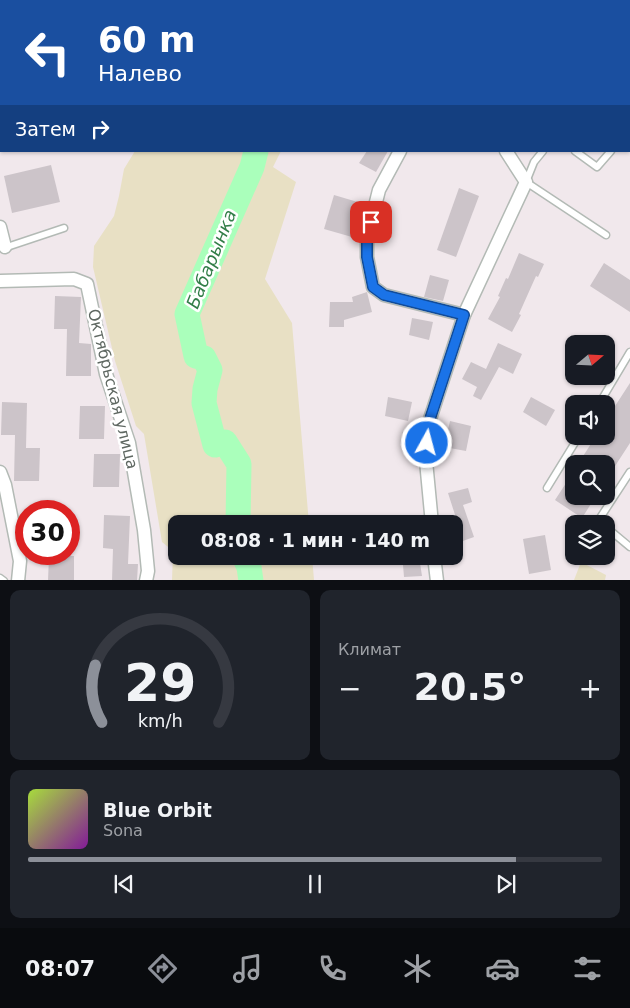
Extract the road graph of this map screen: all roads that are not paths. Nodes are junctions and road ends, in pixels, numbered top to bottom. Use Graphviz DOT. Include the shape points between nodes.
graph roads {
  1 [pos="399,152"];
  2 [pos="507,152"];
  3 [pos="542,152"];
  4 [pos="576,152"];
  5 [pos="610,152"];
  6 [pos="526,182"];
  7 [pos="0,227"];
  8 [pos="64,228"];
  9 [pos="606,234"];
  10 [pos="3,248"];
  11 [pos="0,281"];
  12 [pos="464,315"];
  13 [pos="630,352"];
  14 [pos="604,395"];
  15 [pos="573,445"];
  16 [pos="0,472"];
  17 [pos="630,472"];
  18 [pos="547,488"];
  19 [pos="431,515"];
  20 [pos="602,515"];
  21 [pos="615,534"];
  22 [pos="630,547"];
  23 [pos="435,565"];
  24 [pos="0,578"];
  25 [pos="4,580"];
  26 [pos="18,580"];
  27 [pos="146,580"];
  28 [pos="437,580"];
  1 -- 12 [label="street" via="379,190 367,238 373,287 384,295"];
  2 -- 6 [label="street"];
  3 -- 6 [label="lane"];
  4 -- 5 [label="lane" via="597,167"];
  6 -- 9 [label="lane"];
  6 -- 12 [label="street"];
  7 -- 10 [label="street"];
  8 -- 10 [label="lane"];
  11 -- 27 [label="street, Октябрьская улица" via="74,279 87,284 106,374 129,443 144,530"];
  12 -- 19 [label="street" via="428,425 426,462"];
  13 -- 14 [label="lane"];
  15 -- 18 [label="lane"];
  16 -- 26 [label="street" via="20,561"];
  17 -- 20 [label="lane"];
  21 -- 22 [label="lane"];
  23 -- 28 [label="street"];
  24 -- 25 [label="lane"];
}
